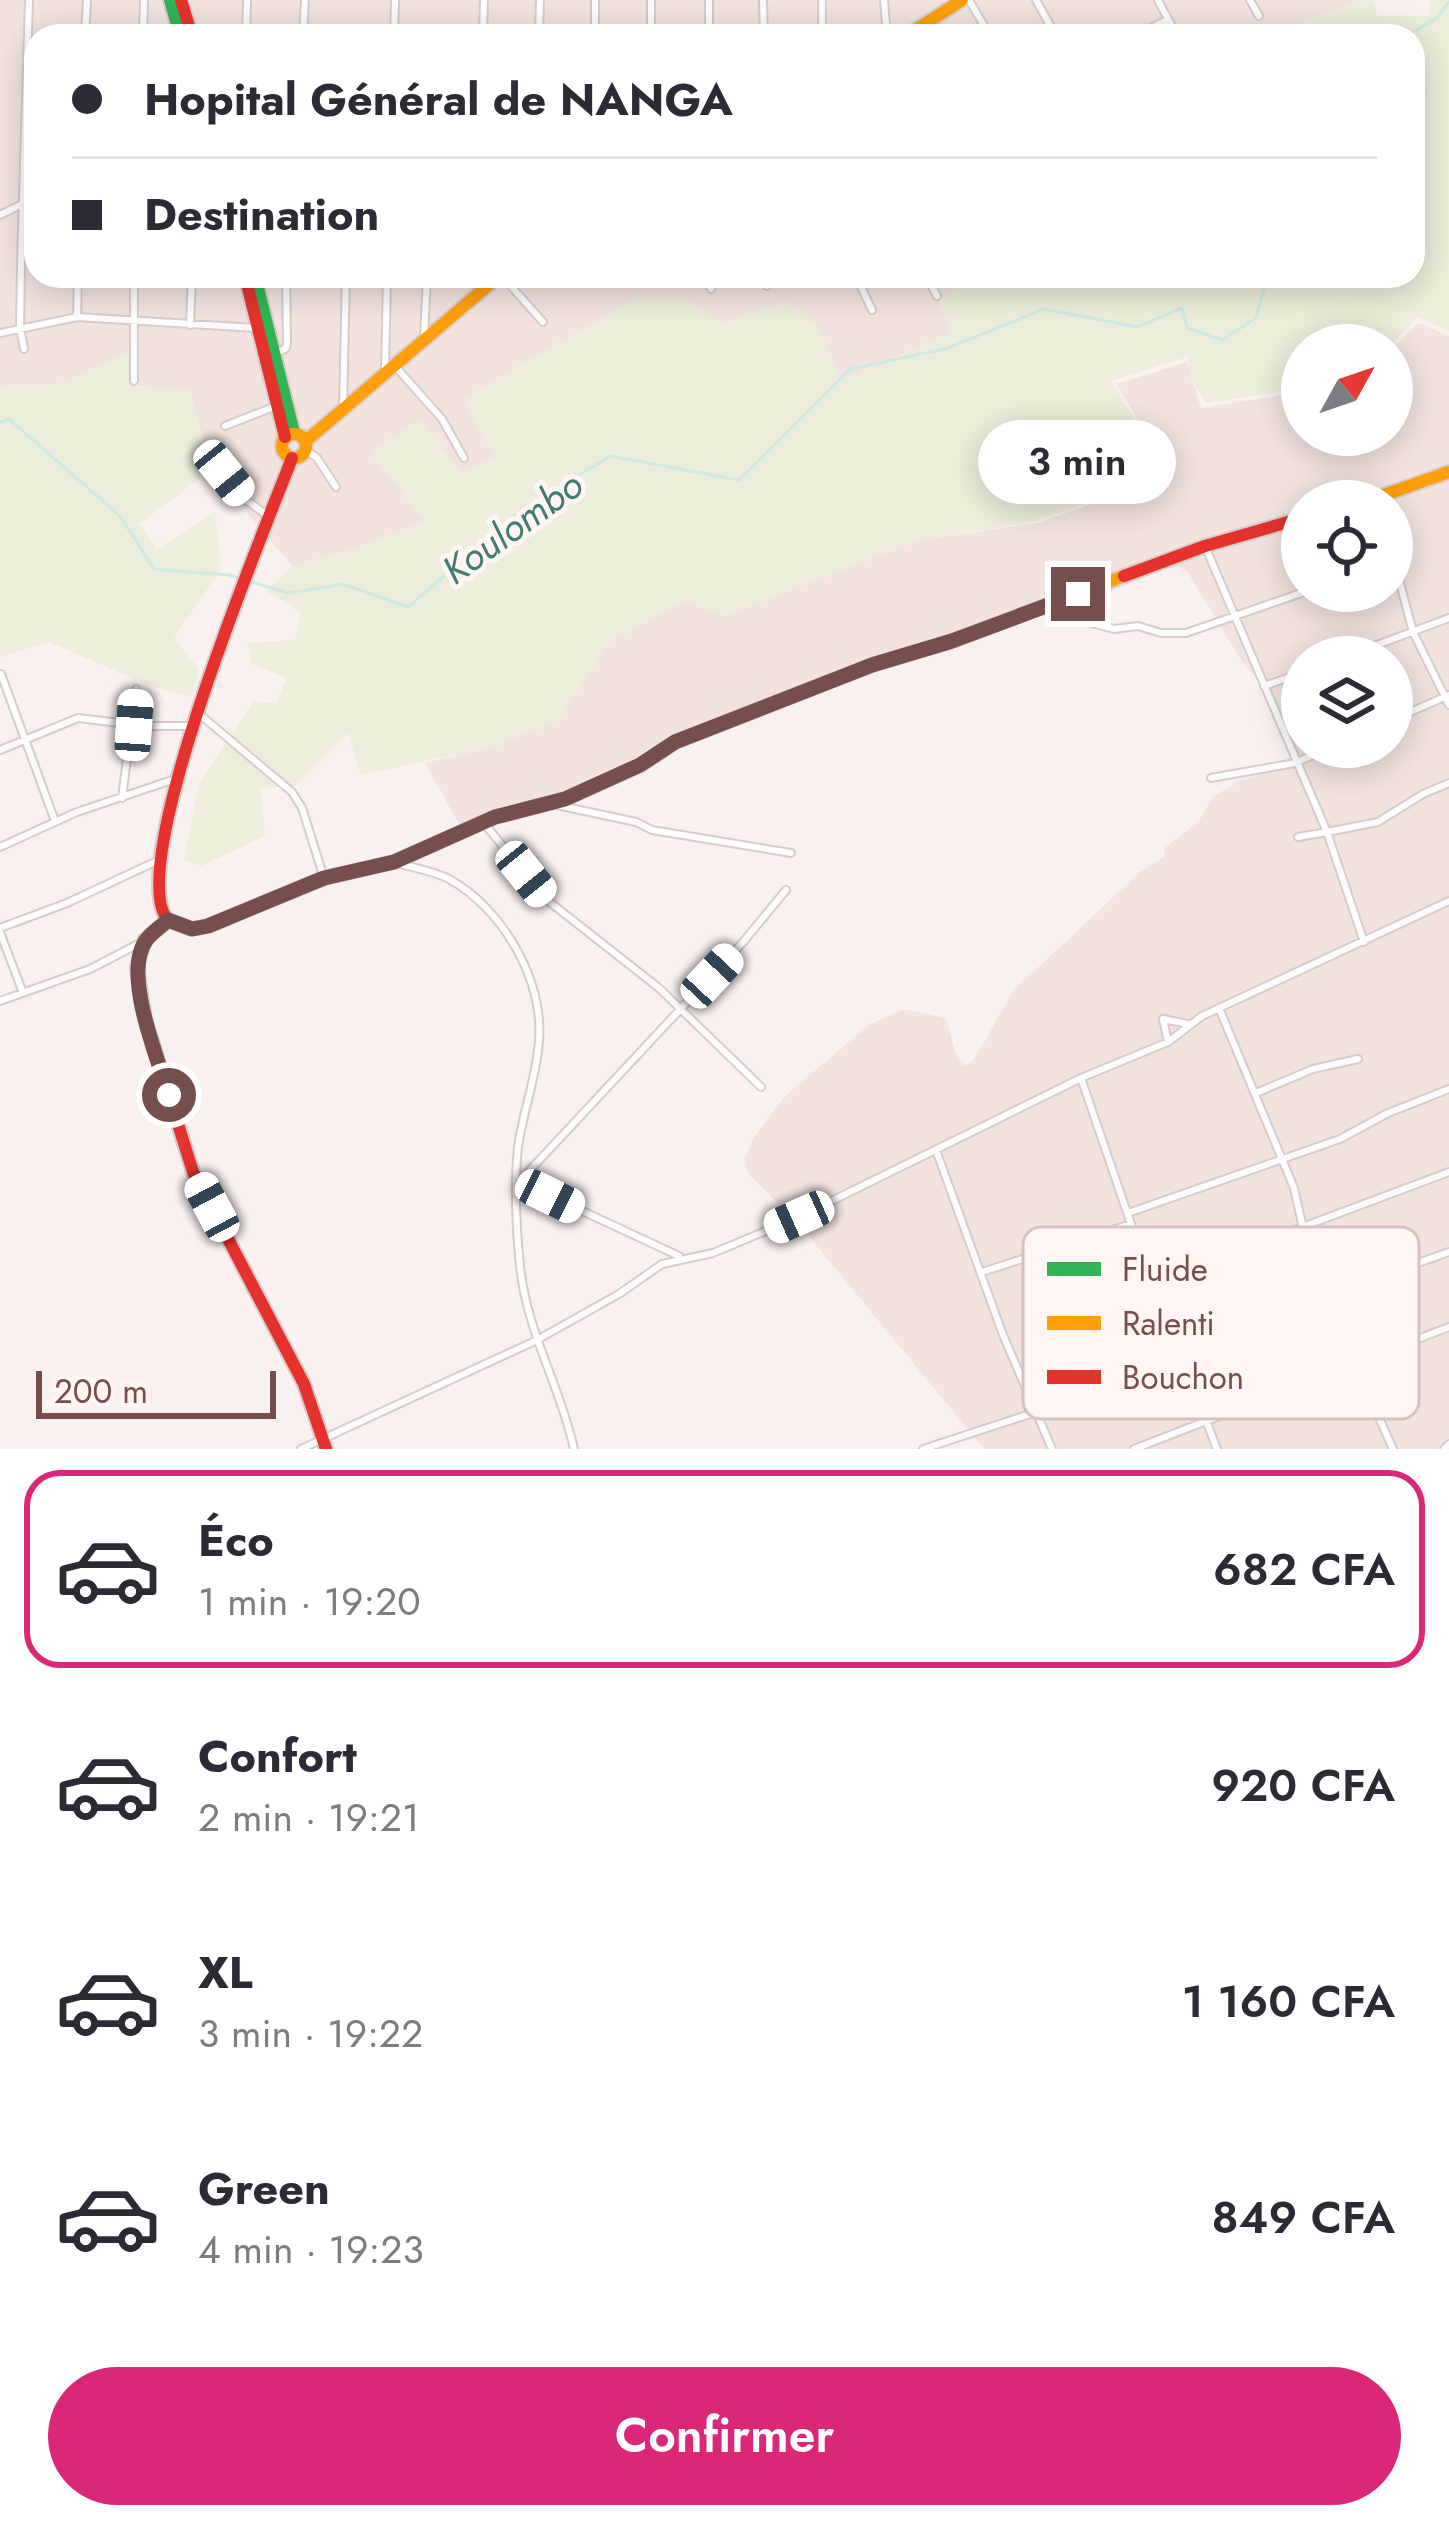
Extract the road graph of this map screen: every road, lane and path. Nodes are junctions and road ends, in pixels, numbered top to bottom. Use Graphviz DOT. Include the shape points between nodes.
graph roads {
  1 [pos="966,0"];
  2 [pos="1158,0"];
  3 [pos="1250,0"];
  4 [pos="1259,16"];
  5 [pos="1168,20"];
  6 [pos="934,24"];
  7 [pos="1160,24"];
  8 [pos="1170,24"];
  9 [pos="24,202"];
  10 [pos="0,215"];
  11 [pos="78,288"];
  12 [pos="133,288"];
  13 [pos="192,288"];
  14 [pos="248,288"];
  15 [pos="258,288"];
  16 [pos="286,288"];
  17 [pos="346,288"];
  18 [pos="387,288"];
  19 [pos="426,288"];
  20 [pos="476,288"];
  21 [pos="511,288"];
  22 [pos="862,288"];
  23 [pos="933,288"];
  24 [pos="937,296"];
  25 [pos="872,310"];
  26 [pos="77,317"];
  27 [pos="131,321"];
  28 [pos="543,322"];
  29 [pos="190,325"];
  30 [pos="20,328"];
  31 [pos="259,328"];
  32 [pos="0,333"];
  33 [pos="424,338"];
  34 [pos="24,349"];
  35 [pos="275,354"];
  36 [pos="390,370"];
  37 [pos="134,381"];
  38 [pos="279,405"];
  39 [pos="343,408"];
  40 [pos="225,426"];
  41 [pos="298,440"];
  42 [pos="292,458"];
  43 [pos="464,458"];
  44 [pos="1449,472"];
  45 [pos="224,473"];
  46 [pos="1413,485"];
  47 [pos="336,487"];
  48 [pos="269,516"];
  49 [pos="1281,524"];
  50 [pos="1205,546"];
  51 [pos="1281,601"];
  52 [pos="1407,612"];
  53 [pos="1065,616"];
  54 [pos="1449,618"];
  55 [pos="1235,619"];
  56 [pos="1413,632"];
  57 [pos="1402,636"];
  58 [pos="1,674"];
  59 [pos="1281,680"];
  60 [pos="1264,686"];
  61 [pos="136,688"];
  62 [pos="1448,699"];
  63 [pos="12,700"];
  64 [pos="0,703"];
  65 [pos="1413,712"];
  66 [pos="196,719"];
  67 [pos="134,725"];
  68 [pos="1281,728"];
  69 [pos="26,738"];
  70 [pos="0,751"];
  71 [pos="1281,766"];
  72 [pos="1297,768"];
  73 [pos="178,778"];
  74 [pos="1211,778"];
  75 [pos="1449,783"];
  76 [pos="122,799"];
  77 [pos="549,803"];
  78 [pos="55,821"];
  79 [pos="483,822"];
  80 [pos="1327,832"];
  81 [pos="1298,837"];
  82 [pos="0,847"];
  83 [pos="790,853"];
  84 [pos="158,861"];
  85 [pos="394,862"];
  86 [pos="324,878"];
  87 [pos="786,890"];
  88 [pos="1449,901"];
  89 [pos="168,920"];
  90 [pos="0,930"];
  91 [pos="144,941"];
  92 [pos="1364,943"];
  93 [pos="23,993"];
  94 [pos="0,1001"];
  95 [pos="1219,1008"];
  96 [pos="680,1010"];
  97 [pos="1189,1024"];
  98 [pos="1168,1042"];
  99 [pos="1358,1059"];
  100 [pos="1081,1078"];
  101 [pos="761,1087"];
  102 [pos="1449,1089"];
  103 [pos="1256,1093"];
  104 [pos="936,1150"];
  105 [pos="1282,1158"];
  106 [pos="1449,1172"];
  107 [pos="518,1184"];
  108 [pos="1127,1213"];
  109 [pos="1131,1224"];
  110 [pos="1302,1225"];
  111 [pos="1122,1227"];
  112 [pos="1132,1227"];
  113 [pos="1297,1227"];
  114 [pos="1449,1252"];
  115 [pos="682,1258"];
  116 [pos="1023,1259"];
  117 [pos="1419,1263"];
  118 [pos="982,1272"];
  119 [pos="1449,1328"];
  120 [pos="1419,1339"];
  121 [pos="535,1341"];
  122 [pos="1023,1378"];
  123 [pos="1023,1416"];
  124 [pos="1039,1419"];
  125 [pos="1205,1419"];
  126 [pos="1214,1419"];
  127 [pos="1379,1419"];
  128 [pos="1206,1422"];
  129 [pos="325,1444"];
  130 [pos="302,1449"];
  131 [pos="574,1449"];
  132 [pos="923,1449"];
  133 [pos="1052,1449"];
  134 [pos="1134,1449"];
  135 [pos="1217,1449"];
  136 [pos="1393,1449"];
  1 -- 6 [label="street"];
  2 -- 5 [label="street"];
  3 -- 4 [label="street"];
  5 -- 7 [label="street"];
  5 -- 8 [label="street"];
  9 -- 10 [label="street"];
  9 -- 30 [label="street"];
  11 -- 26 [label="street"];
  12 -- 27 [label="street"];
  13 -- 29 [label="street"];
  14 -- 31 [label="street"];
  15 -- 35 [label="street"];
  16 -- 35 [label="street" via="286,348"];
  17 -- 39 [label="street"];
  18 -- 36 [label="street"];
  19 -- 33 [label="street"];
  20 -- 33 [label="street"];
  21 -- 28 [label="street"];
  22 -- 25 [label="street"];
  23 -- 24 [label="street"];
  26 -- 27 [label="street"];
  26 -- 30 [label="street"];
  27 -- 29 [label="street"];
  27 -- 37 [label="street"];
  29 -- 31 [label="street"];
  30 -- 32 [label="street"];
  30 -- 34 [label="street"];
  31 -- 38 [label="street"];
  33 -- 36 [label="street"];
  35 -- 41 [label="street"];
  36 -- 39 [label="street"];
  36 -- 43 [label="street" via="442,419"];
  38 -- 40 [label="street"];
  38 -- 41 [label="street"];
  39 -- 41 [label="street"];
  41 -- 42 [label="street" via="300,457"];
  41 -- 42 [label="street" via="282,449"];
  41 -- 47 [label="street"];
  42 -- 48 [label="street"];
  44 -- 46 [label="street"];
  45 -- 48 [label="street"];
  48 -- 66 [label="street"];
  49 -- 50 [label="street"];
  50 -- 55 [label="street"];
  50 -- 77 [label="street" via="796,694"];
  51 -- 55 [label="street"];
  52 -- 56 [label="street"];
  53 -- 55 [label="street" via="1186,633"];
  54 -- 56 [label="street"];
  55 -- 60 [label="street"];
  56 -- 57 [label="street"];
  56 -- 62 [label="street"];
  58 -- 63 [label="street"];
  59 -- 60 [label="street"];
  60 -- 68 [label="street"];
  61 -- 67 [label="street"];
  62 -- 65 [label="street"];
  63 -- 64 [label="street"];
  63 -- 69 [label="street"];
  66 -- 67 [label="street"];
  66 -- 73 [label="street"];
  66 -- 86 [label="street" via="292,792"];
  67 -- 69 [label="street" via="78,718"];
  67 -- 76 [label="street"];
  69 -- 70 [label="street"];
  69 -- 78 [label="street"];
  71 -- 74 [label="street"];
  72 -- 80 [label="street"];
  73 -- 76 [label="street"];
  73 -- 84 [label="street"];
  75 -- 80 [label="street" via="1378,822"];
  76 -- 78 [label="street"];
  77 -- 79 [label="street"];
  77 -- 83 [label="street"];
  78 -- 82 [label="street"];
  79 -- 85 [label="street"];
  79 -- 96 [label="street" via="547,900"];
  80 -- 81 [label="street"];
  80 -- 92 [label="street"];
  84 -- 89 [label="street" via="160,911"];
  84 -- 90 [label="street"];
  85 -- 86 [label="street"];
  85 -- 107 [label="street" via="449,879 475,898 500,923 526,973 540,1035"];
  86 -- 89 [label="street" via="208,926"];
  87 -- 96 [label="street"];
  88 -- 92 [label="street"];
  89 -- 91 [label="street"];
  90 -- 93 [label="street"];
  91 -- 93 [label="street"];
  91 -- 129 [label="street" via="137,968 145,1019 193,1172 304,1384"];
  92 -- 95 [label="street"];
  93 -- 94 [label="street"];
  95 -- 97 [label="street"];
  95 -- 103 [label="street"];
  96 -- 101 [label="street"];
  96 -- 107 [label="street"];
  97 -- 98 [label="street"];
  97 -- 98 [label="street" via="1163,1019"];
  98 -- 100 [label="street"];
  99 -- 103 [label="street"];
  100 -- 104 [label="street"];
  100 -- 108 [label="street"];
  102 -- 105 [label="street"];
  103 -- 105 [label="street"];
  104 -- 115 [label="street" via="729,1248"];
  104 -- 118 [label="street"];
  105 -- 108 [label="street"];
  105 -- 110 [label="street"];
  106 -- 110 [label="street"];
  107 -- 115 [label="street"];
  107 -- 121 [label="street" via="520,1264"];
  108 -- 109 [label="street"];
  109 -- 111 [label="street"];
  109 -- 112 [label="street"];
  110 -- 113 [label="street"];
  114 -- 117 [label="street"];
  115 -- 121 [label="street"];
  116 -- 118 [label="street"];
  118 -- 122 [label="street"];
  119 -- 120 [label="street"];
  121 -- 129 [label="street"];
  121 -- 131 [label="street"];
  123 -- 132 [label="street"];
  124 -- 133 [label="street"];
  125 -- 128 [label="street"];
  126 -- 128 [label="street"];
  127 -- 136 [label="street"];
  128 -- 134 [label="street"];
  128 -- 135 [label="street"];
  129 -- 130 [label="street"];
}
